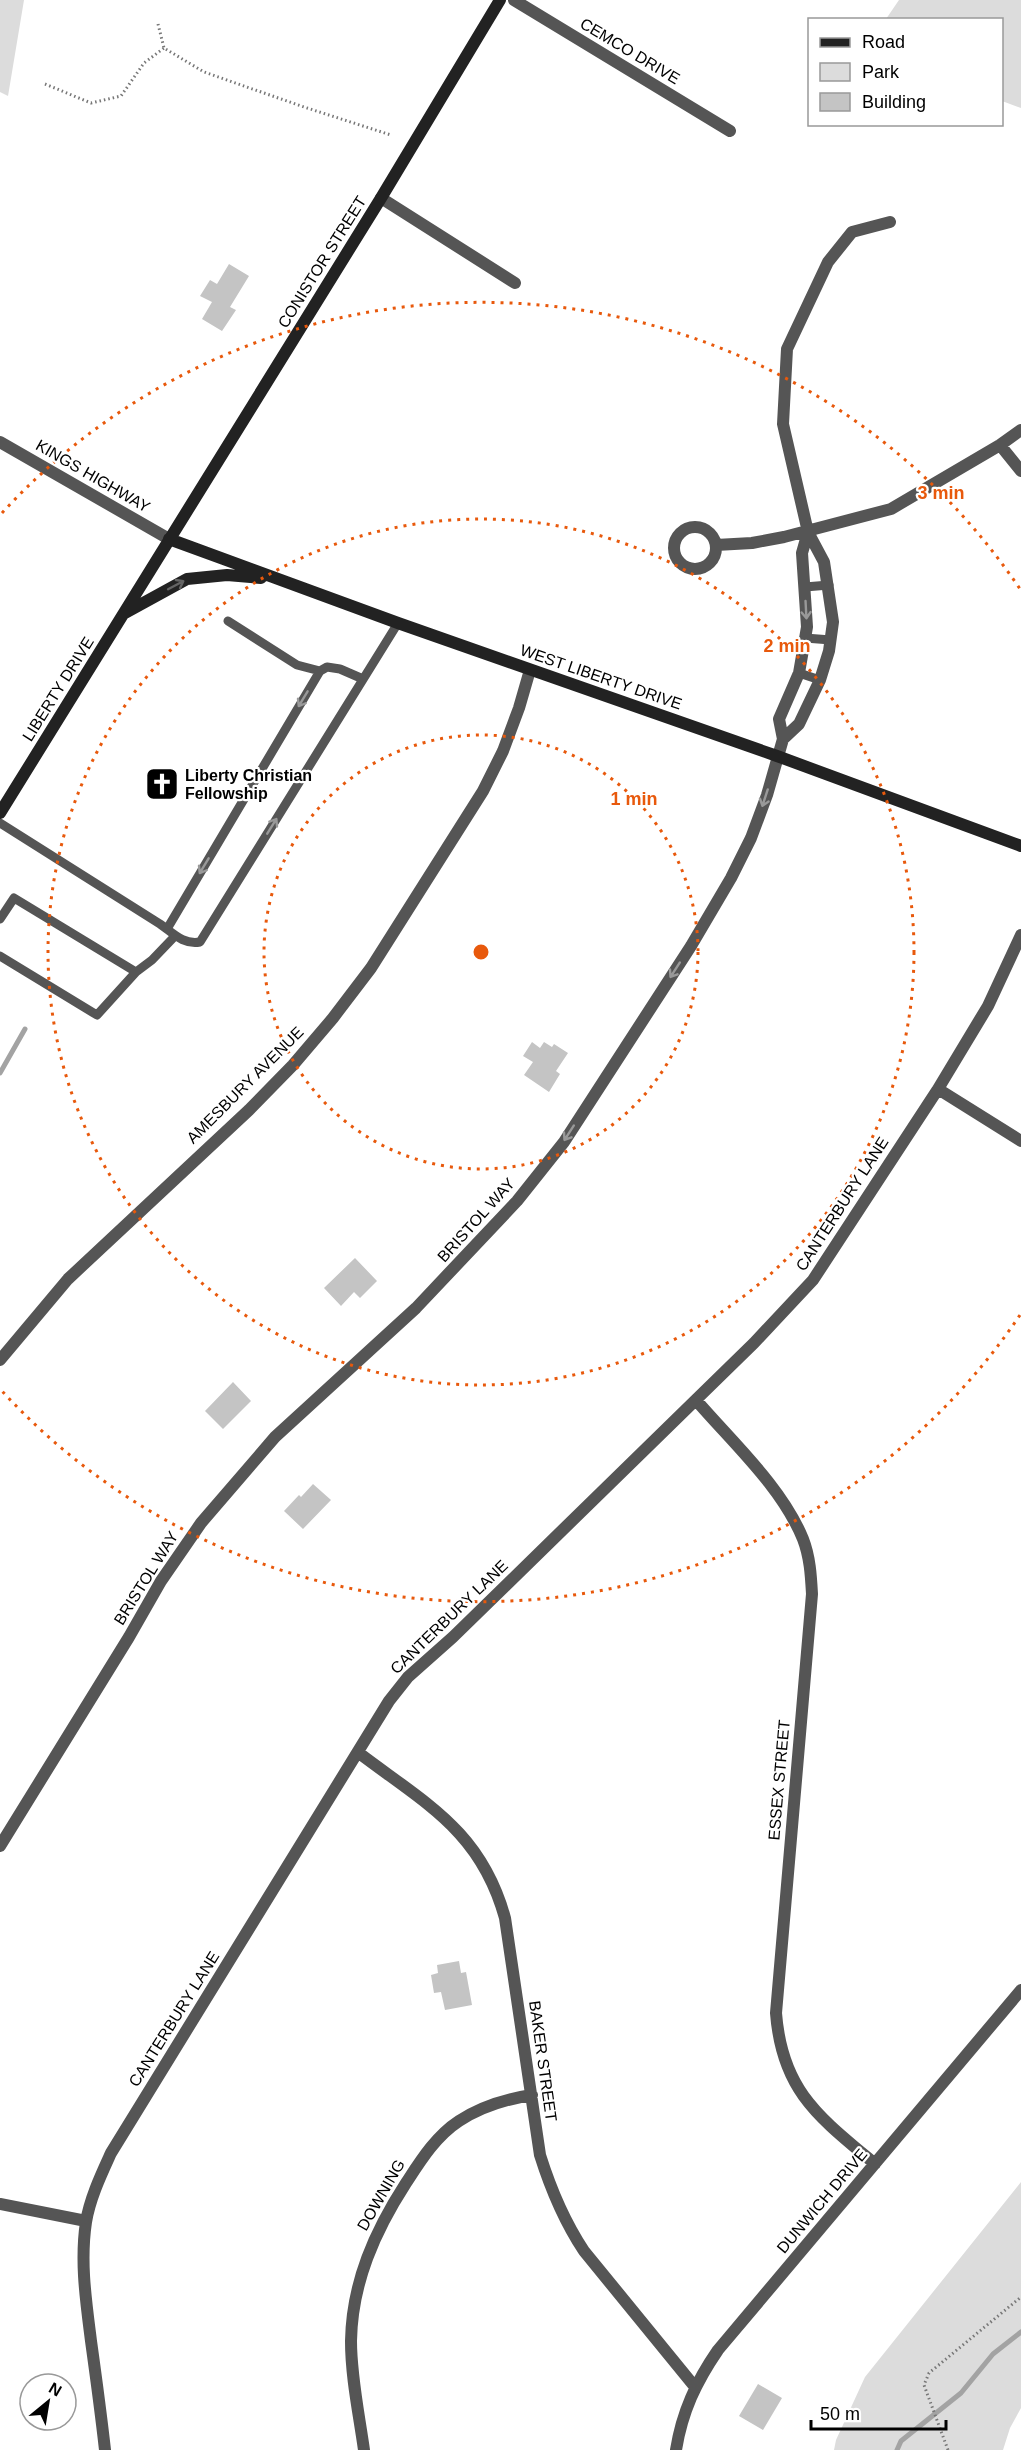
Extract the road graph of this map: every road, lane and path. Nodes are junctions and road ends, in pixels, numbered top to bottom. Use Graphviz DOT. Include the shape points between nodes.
graph roads {
  1 [pos="500,0"];
  2 [pos="514,0"];
  3 [pos="158,24"];
  4 [pos="164,48"];
  5 [pos="45,84"];
  6 [pos="730,131"];
  7 [pos="391,135"];
  8 [pos="381,198"];
  9 [pos="890,222"];
  10 [pos="515,283"];
  11 [pos="1021,430"];
  12 [pos="0,442"];
  13 [pos="1000,445"];
  14 [pos="1021,471"];
  15 [pos="808,532"];
  16 [pos="169,539"];
  17 [pos="716,545"];
  18 [pos="276,579"];
  19 [pos="829,585"];
  20 [pos="805,587"];
  21 [pos="124,613"];
  22 [pos="228,621"];
  23 [pos="398,623"];
  24 [pos="806,638"];
  25 [pos="831,640"];
  26 [pos="530,670"];
  27 [pos="320,671"];
  28 [pos="799,673"];
  29 [pos="363,679"];
  30 [pos="820,680"];
  31 [pos="783,739"];
  32 [pos="777,756"];
  33 [pos="0,813"];
  34 [pos="0,823"];
  35 [pos="1021,846"];
  36 [pos="0,919"];
  37 [pos="167,929"];
  38 [pos="1021,934"];
  39 [pos="175,936"];
  40 [pos="0,956"];
  41 [pos="136,972"];
  42 [pos="938,1089"];
  43 [pos="1021,1141"];
  44 [pos="0,1360"];
  45 [pos="696,1400"];
  46 [pos="358,1753"];
  47 [pos="0,1846"];
  48 [pos="1021,1990"];
  49 [pos="532,2095"];
  50 [pos="874,2164"];
  51 [pos="0,2204"];
  52 [pos="86,2221"];
  53 [pos="1021,2297"];
  54 [pos="695,2387"];
  55 [pos="948,2448"];
  56 [pos="105,2450"];
  57 [pos="364,2450"];
  58 [pos="676,2450"];
  1 -- 8 [label="main road, CONISTOR STREET"];
  2 -- 6 [label="street, CEMCO DRIVE"];
  3 -- 4 [label="path"];
  4 -- 5 [label="path" via="144,63 121,96 92,103"];
  4 -- 7 [label="path" via="204,72"];
  8 -- 10 [label="street"];
  8 -- 16 [label="main road, CONISTOR STREET"];
  9 -- 15 [label="street" via="852,232 828,262 787,349 783,424"];
  11 -- 13 [label="street"];
  12 -- 16 [label="street, KINGS HIGHWAY"];
  13 -- 14 [label="street"];
  13 -- 15 [label="street" via="891,509"];
  15 -- 17 [label="street" via="752,543"];
  15 -- 19 [label="street" via="824,562"];
  15 -- 20 [label="street, BRISTOL WAY" via="802,553"];
  16 -- 18 [label="main road, WEST LIBERTY DRIVE"];
  16 -- 21 [label="main road, LIBERTY DRIVE"];
  21 -- 18 [label="main road, LIBERTY DRIVE, one-way" via="187,579 227,575"];
  18 -- 23 [label="main road, WEST LIBERTY DRIVE"];
  19 -- 20 [label="lane"];
  19 -- 25 [label="street"];
  20 -- 24 [label="street, BRISTOL WAY, one-way"];
  21 -- 33 [label="main road, LIBERTY DRIVE"];
  22 -- 27 [label="lane" via="297,665"];
  23 -- 26 [label="main road, WEST LIBERTY DRIVE"];
  23 -- 29 [label="lane"];
  24 -- 25 [label="lane"];
  24 -- 28 [label="street, BRISTOL WAY"];
  25 -- 30 [label="street"];
  26 -- 32 [label="main road, WEST LIBERTY DRIVE"];
  26 -- 44 [label="street, AMESBURY AVENUE" via="503,751 483,791 371,968 333,1018 249,1110 68,1279"];
  27 -- 29 [label="lane" via="327,667 340,669"];
  27 -- 37 [label="lane, one-way"];
  28 -- 30 [label="lane"];
  28 -- 31 [label="street, BRISTOL WAY" via="779,719"];
  39 -- 29 [label="lane, one-way" via="190,944 200,942"];
  30 -- 31 [label="street" via="799,724"];
  31 -- 32 [label="street, BRISTOL WAY"];
  32 -- 35 [label="main road, WEST LIBERTY DRIVE"];
  32 -- 47 [label="street, BRISTOL WAY, one-way" via="751,838 731,878 564,1142 468,1255 275,1437 201,1523 160,1581"];
  34 -- 37 [label="lane"];
  36 -- 41 [label="lane" via="14,898"];
  37 -- 39 [label="lane"];
  38 -- 42 [label="street, CANTERBURY LANE" via="988,1006"];
  39 -- 41 [label="lane"];
  40 -- 41 [label="lane" via="97,1015"];
  42 -- 43 [label="street"];
  42 -- 45 [label="street, CANTERBURY LANE" via="813,1280"];
  45 -- 46 [label="street, CANTERBURY LANE" via="408,1677"];
  45 -- 50 [label="street, ESSEX STREET" via="778,1495 804,1541 812,1594 777,2038 794,2084 808,2104"];
  46 -- 49 [label="street, BAKER STREET" via="442,1816 489,1872 505,1918"];
  46 -- 52 [label="street, CANTERBURY LANE" via="111,2153"];
  48 -- 50 [label="street, DUNWICH DRIVE"];
  49 -- 54 [label="street, BAKER STREET" via="540,2155 569,2228"];
  49 -- 57 [label="street, DOWNING" via="482,2108 439,2138 380,2226 362,2270 351,2339"];
  50 -- 54 [label="street, DUNWICH DRIVE" via="718,2350"];
  51 -- 52 [label="street"];
  52 -- 56 [label="street, CANTERBURY LANE" via="82,2257 85,2294"];
  53 -- 55 [label="path" via="929,2373 924,2385"];
  54 -- 58 [label="street, DUNWICH DRIVE"];
}
